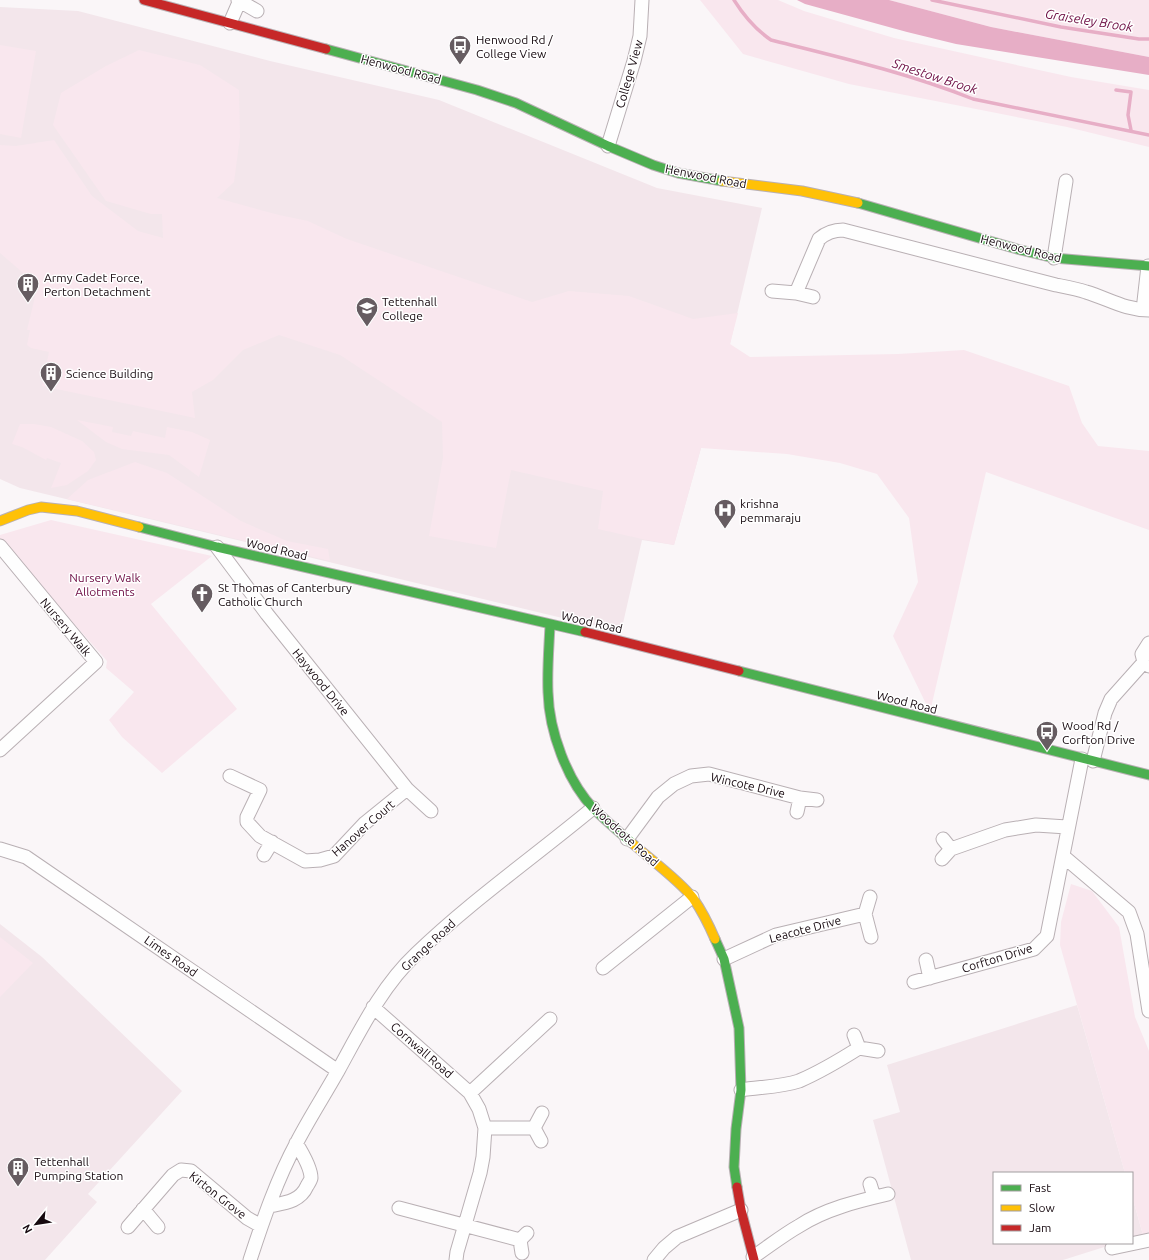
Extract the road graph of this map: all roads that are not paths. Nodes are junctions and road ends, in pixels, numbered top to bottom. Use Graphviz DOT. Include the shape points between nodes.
graph roads {
  1 [pos="144,0"];
  2 [pos="239,0"];
  3 [pos="642,0"];
  4 [pos="257,12"];
  5 [pos="230,23"];
  6 [pos="608,146"];
  7 [pos="1066,182"];
  8 [pos="1054,258"];
  9 [pos="1148,266"];
  10 [pos="772,291"];
  11 [pos="796,293"];
  12 [pos="813,297"];
  13 [pos="1146,310"];
  14 [pos="0,521"];
  15 [pos="0,546"];
  16 [pos="217,547"];
  17 [pos="550,625"];
  18 [pos="1149,643"];
  19 [pos="1147,664"];
  20 [pos="0,750"];
  21 [pos="1088,760"];
  22 [pos="1149,775"];
  23 [pos="230,776"];
  24 [pos="407,789"];
  25 [pos="800,798"];
  26 [pos="817,800"];
  27 [pos="593,808"];
  28 [pos="431,811"];
  29 [pos="797,812"];
  30 [pos="1067,828"];
  31 [pos="627,839"];
  32 [pos="272,842"];
  33 [pos="0,849"];
  34 [pos="264,855"];
  35 [pos="1063,856"];
  36 [pos="942,859"];
  37 [pos="692,896"];
  38 [pos="870,897"];
  39 [pos="865,914"];
  40 [pos="871,937"];
  41 [pos="724,959"];
  42 [pos="926,960"];
  43 [pos="603,968"];
  44 [pos="930,978"];
  45 [pos="914,982"];
  46 [pos="373,1007"];
  47 [pos="1149,1011"];
  48 [pos="550,1019"];
  49 [pos="854,1035"];
  50 [pos="858,1048"];
  51 [pos="878,1051"];
  52 [pos="338,1071"];
  53 [pos="740,1090"];
  54 [pos="470,1093"];
  55 [pos="542,1112"];
  56 [pos="484,1128"];
  57 [pos="534,1128"];
  58 [pos="541,1141"];
  59 [pos="296,1143"];
  60 [pos="870,1184"];
  61 [pos="888,1194"];
  62 [pos="874,1197"];
  63 [pos="270,1206"];
  64 [pos="398,1208"];
  65 [pos="142,1209"];
  66 [pos="741,1210"];
  67 [pos="261,1226"];
  68 [pos="464,1226"];
  69 [pos="128,1227"];
  70 [pos="158,1227"];
  71 [pos="1149,1240"];
  72 [pos="1133,1243"];
  73 [pos="1130,1244"];
  74 [pos="1112,1248"];
  75 [pos="522,1253"];
  76 [pos="753,1259"];
  77 [pos="250,1260"];
  78 [pos="456,1260"];
  79 [pos="654,1260"];
  1 -- 5 [label="street, Henwood Road"];
  2 -- 4 [label="street"];
  2 -- 5 [label="street"];
  3 -- 6 [label="street, College View" via="636,55"];
  5 -- 6 [label="street, Henwood Road" via="477,90 516,104"];
  6 -- 8 [label="street, Henwood Road" via="678,173 802,191 876,208"];
  7 -- 8 [label="street"];
  8 -- 9 [label="street, Henwood Road"];
  9 -- 13 [label="street, Henwood Road"];
  10 -- 11 [label="street"];
  11 -- 12 [label="street"];
  11 -- 13 [label="street, Henwood Road" via="819,239 834,230 844,230 1085,291 1120,306"];
  14 -- 16 [label="street, Wood Road" via="41,507 77,511"];
  15 -- 20 [label="street, Nursery Walk" via="96,662"];
  16 -- 17 [label="street, Wood Road"];
  16 -- 24 [label="street, Haywood Drive" via="267,614"];
  17 -- 21 [label="street, Wood Road" via="625,641"];
  17 -- 27 [label="street, Woodcote Road" via="548,693 554,732 562,758 575,784"];
  18 -- 19 [label="street" via="1142,654"];
  19 -- 21 [label="street, Corfton Drive" via="1111,699"];
  21 -- 22 [label="street, Wood Road"];
  21 -- 30 [label="street, Corfton Drive"];
  23 -- 32 [label="street, Hanover Court" via="260,790 247,822 260,836"];
  24 -- 28 [label="street, Haywood Drive"];
  24 -- 32 [label="street, Hanover Court" via="365,823 334,856 305,861"];
  25 -- 26 [label="street, Wincote Drive"];
  25 -- 29 [label="street, Wincote Drive"];
  25 -- 31 [label="street, Wincote Drive" via="709,774 691,776 674,784 658,798"];
  27 -- 31 [label="street, Woodcote Road"];
  27 -- 46 [label="street, Grange Road" via="493,886 415,954"];
  30 -- 35 [label="street, Corfton Drive"];
  30 -- 36 [label="street" via="1036,825 947,844"];
  31 -- 37 [label="street, Woodcote Road"];
  32 -- 34 [label="street"];
  33 -- 52 [label="street, Limes Road" via="26,857"];
  35 -- 44 [label="street, Corfton Drive" via="1046,936 1034,949"];
  35 -- 47 [label="street" via="1129,912 1137,934"];
  37 -- 41 [label="street, Woodcote Road" via="705,917"];
  37 -- 43 [label="street"];
  38 -- 39 [label="street"];
  39 -- 40 [label="street"];
  39 -- 41 [label="street, Leacote Drive" via="776,935"];
  41 -- 53 [label="street, Woodcote Road" via="739,1028"];
  42 -- 44 [label="street"];
  44 -- 45 [label="street, Corfton Drive"];
  46 -- 52 [label="street, Grange Road"];
  46 -- 54 [label="street, Cornwall Road"];
  48 -- 54 [label="street"];
  49 -- 50 [label="street"];
  50 -- 51 [label="street"];
  50 -- 53 [label="street" via="835,1063 798,1081"];
  52 -- 59 [label="street, Grange Road"];
  53 -- 66 [label="street, Woodcote Road" via="734,1168"];
  54 -- 56 [label="street, Cornwall Road" via="479,1108"];
  55 -- 57 [label="street"];
  56 -- 57 [label="street"];
  56 -- 68 [label="street, Cornwall Road" via="480,1173"];
  57 -- 58 [label="street"];
  59 -- 63 [label="street, Grange Road"];
  59 -- 63 [label="street" via="306,1160 311,1178 297,1199"];
  60 -- 62 [label="street"];
  61 -- 62 [label="street, Woodcote Road"];
  62 -- 76 [label="street, Woodcote Road" via="832,1210 799,1225"];
  63 -- 67 [label="street, Grange Road"];
  64 -- 68 [label="street"];
  65 -- 67 [label="street, Kirton Grove" via="173,1175 181,1170 191,1170 246,1218"];
  65 -- 69 [label="street, Kirton Grove"];
  65 -- 70 [label="street"];
  66 -- 76 [label="street, Woodcote Road"];
  66 -- 79 [label="street" via="677,1237"];
  67 -- 77 [label="street, Grange Road"];
  68 -- 75 [label="street" via="523,1237"];
  68 -- 78 [label="street, Cornwall Road"];
  71 -- 72 [label="street"];
  73 -- 74 [label="street"];
}
